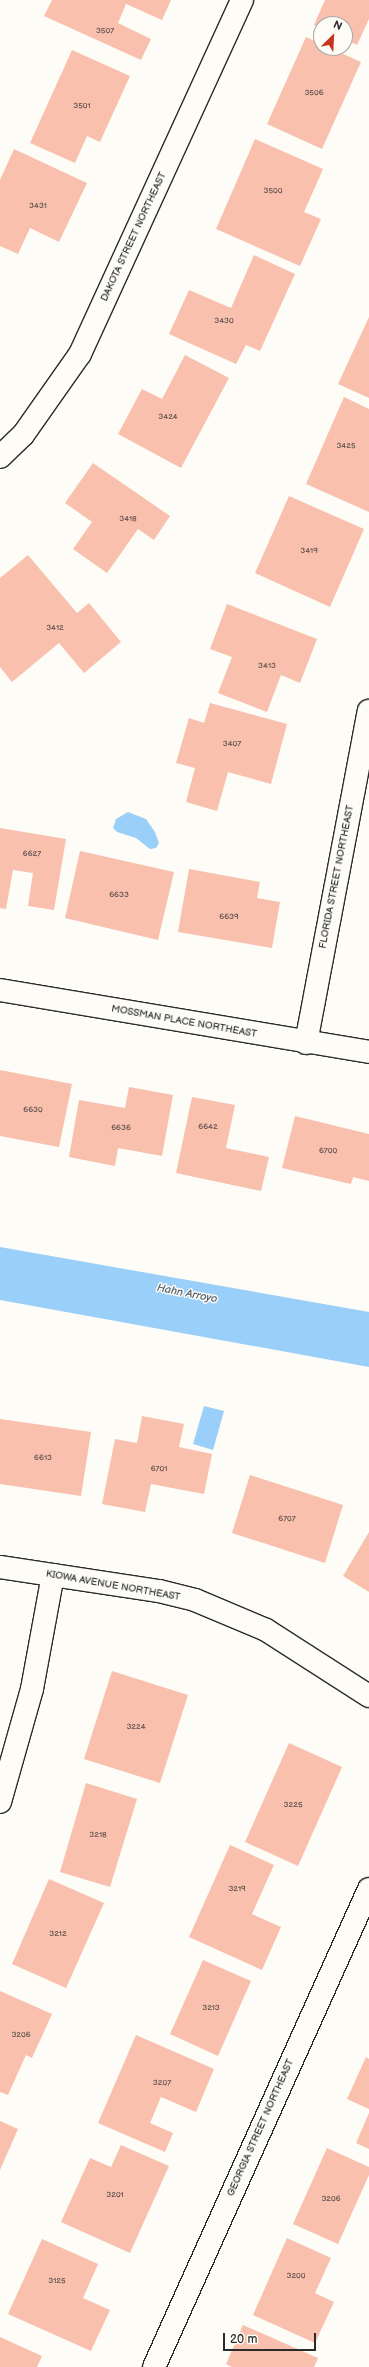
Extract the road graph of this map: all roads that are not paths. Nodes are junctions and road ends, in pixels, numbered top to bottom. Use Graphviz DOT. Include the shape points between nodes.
graph roads {
  1 [pos="242,0"];
  2 [pos="0,457"];
  3 [pos="369,712"];
  4 [pos="0,990"];
  5 [pos="306,1043"];
  6 [pos="369,1052"];
  7 [pos="0,1567"];
  8 [pos="53,1575"];
  9 [pos="369,1696"];
  10 [pos="0,1802"];
  11 [pos="369,1889"];
  12 [pos="154,2367"];
  1 -- 2 [label="street, DAKOTA STREET NORTHEAST" via="80,354 23,435"];
  3 -- 5 [label="street, FLORIDA STREET NORTHEAST"];
  4 -- 5 [label="street, MOSSMAN PLACE NORTHEAST"];
  5 -- 6 [label="street, MOSSMAN PLACE NORTHEAST"];
  7 -- 8 [label="street, KIOWA AVENUE NORTHEAST"];
  8 -- 9 [label="street, KIOWA AVENUE NORTHEAST" via="159,1591 195,1600 266,1630"];
  8 -- 10 [label="street" via="32,1689"];
  11 -- 12 [label="street, GEORGIA STREET NORTHEAST"];
}
